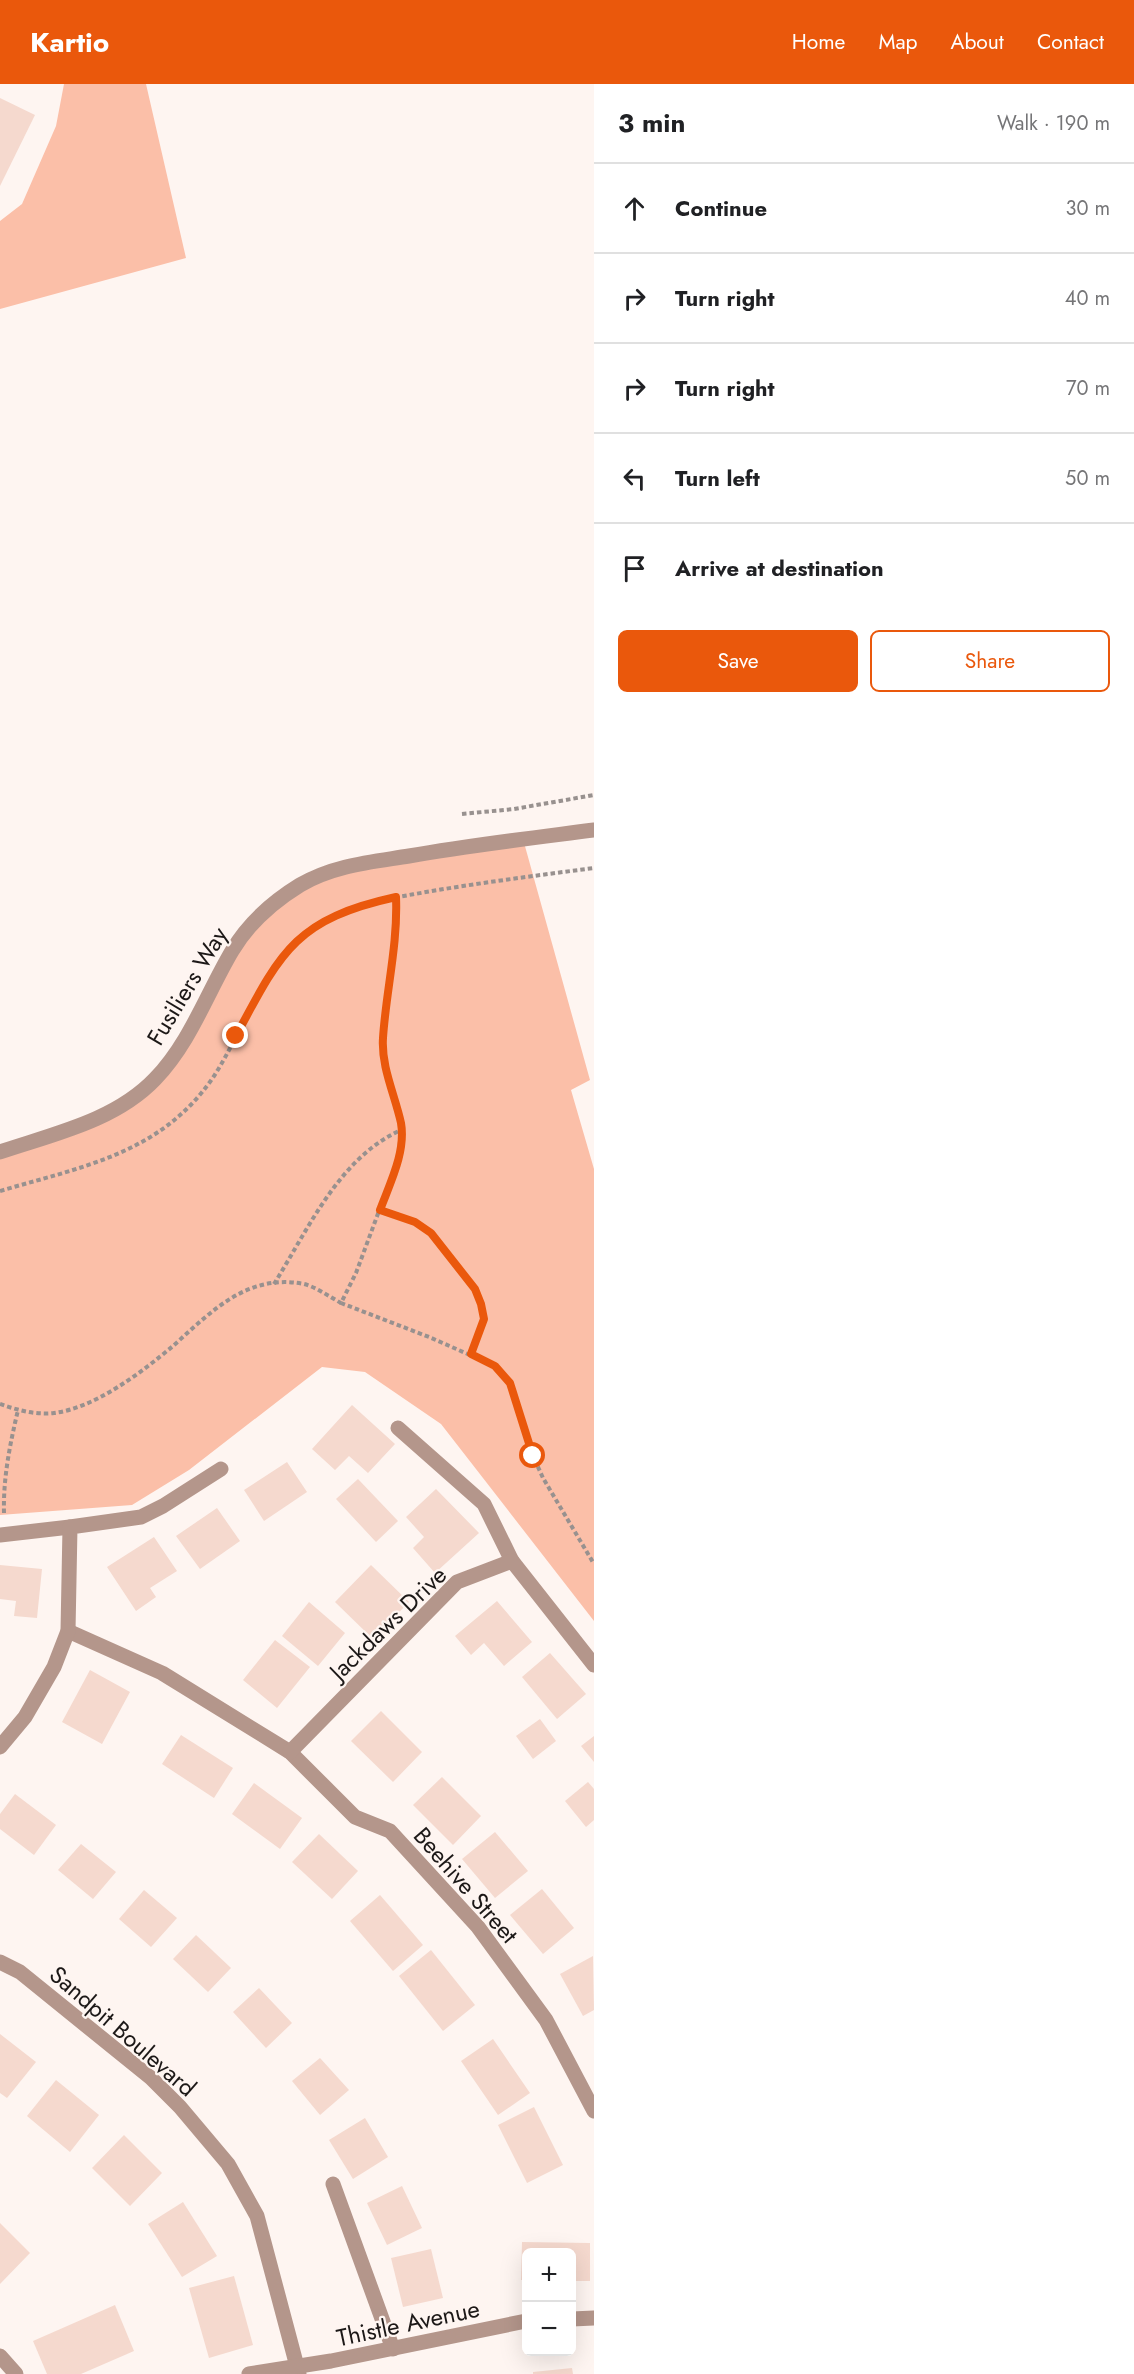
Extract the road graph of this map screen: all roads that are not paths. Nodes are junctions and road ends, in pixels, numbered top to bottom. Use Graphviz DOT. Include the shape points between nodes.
graph roads {
  1 [pos="594,830"];
  2 [pos="0,1152"];
  3 [pos="398,1428"];
  4 [pos="221,1469"];
  5 [pos="70,1527"];
  6 [pos="8,1534"];
  7 [pos="512,1561"];
  8 [pos="68,1631"];
  9 [pos="594,1665"];
  10 [pos="0,1747"];
  11 [pos="290,1752"];
  12 [pos="0,1962"];
  13 [pos="594,2111"];
  14 [pos="333,2184"];
  15 [pos="594,2318"];
  16 [pos="576,2319"];
  17 [pos="522,2322"];
  18 [pos="393,2349"];
  19 [pos="0,2356"];
  20 [pos="298,2371"];
  21 [pos="15,2374"];
  22 [pos="249,2374"];
  1 -- 2 [label="street, Fusiliers Way" via="364,862 318,875 279,901 246,931 179,1048 155,1079 123,1105 84,1124"];
  3 -- 7 [label="street" via="484,1504"];
  4 -- 5 [label="street" via="141,1517"];
  5 -- 6 [label="street"];
  5 -- 8 [label="street"];
  7 -- 9 [label="street"];
  7 -- 11 [label="street, Jackdaws Drive" via="457,1582"];
  8 -- 10 [label="street" via="54,1667 25,1717"];
  8 -- 11 [label="street, Beehive Street" via="162,1673"];
  11 -- 13 [label="street, Beehive Street" via="355,1817 390,1831 478,1927 546,2020"];
  12 -- 20 [label="street, Sandpit Boulevard" via="20,1972 151,2078 228,2164 257,2216"];
  14 -- 18 [label="street"];
  15 -- 16 [label="street"];
  17 -- 18 [label="street, Thistle Avenue"];
  18 -- 20 [label="street, Thistle Avenue"];
  19 -- 21 [label="street"];
  20 -- 22 [label="street, Thistle Avenue"];
}
